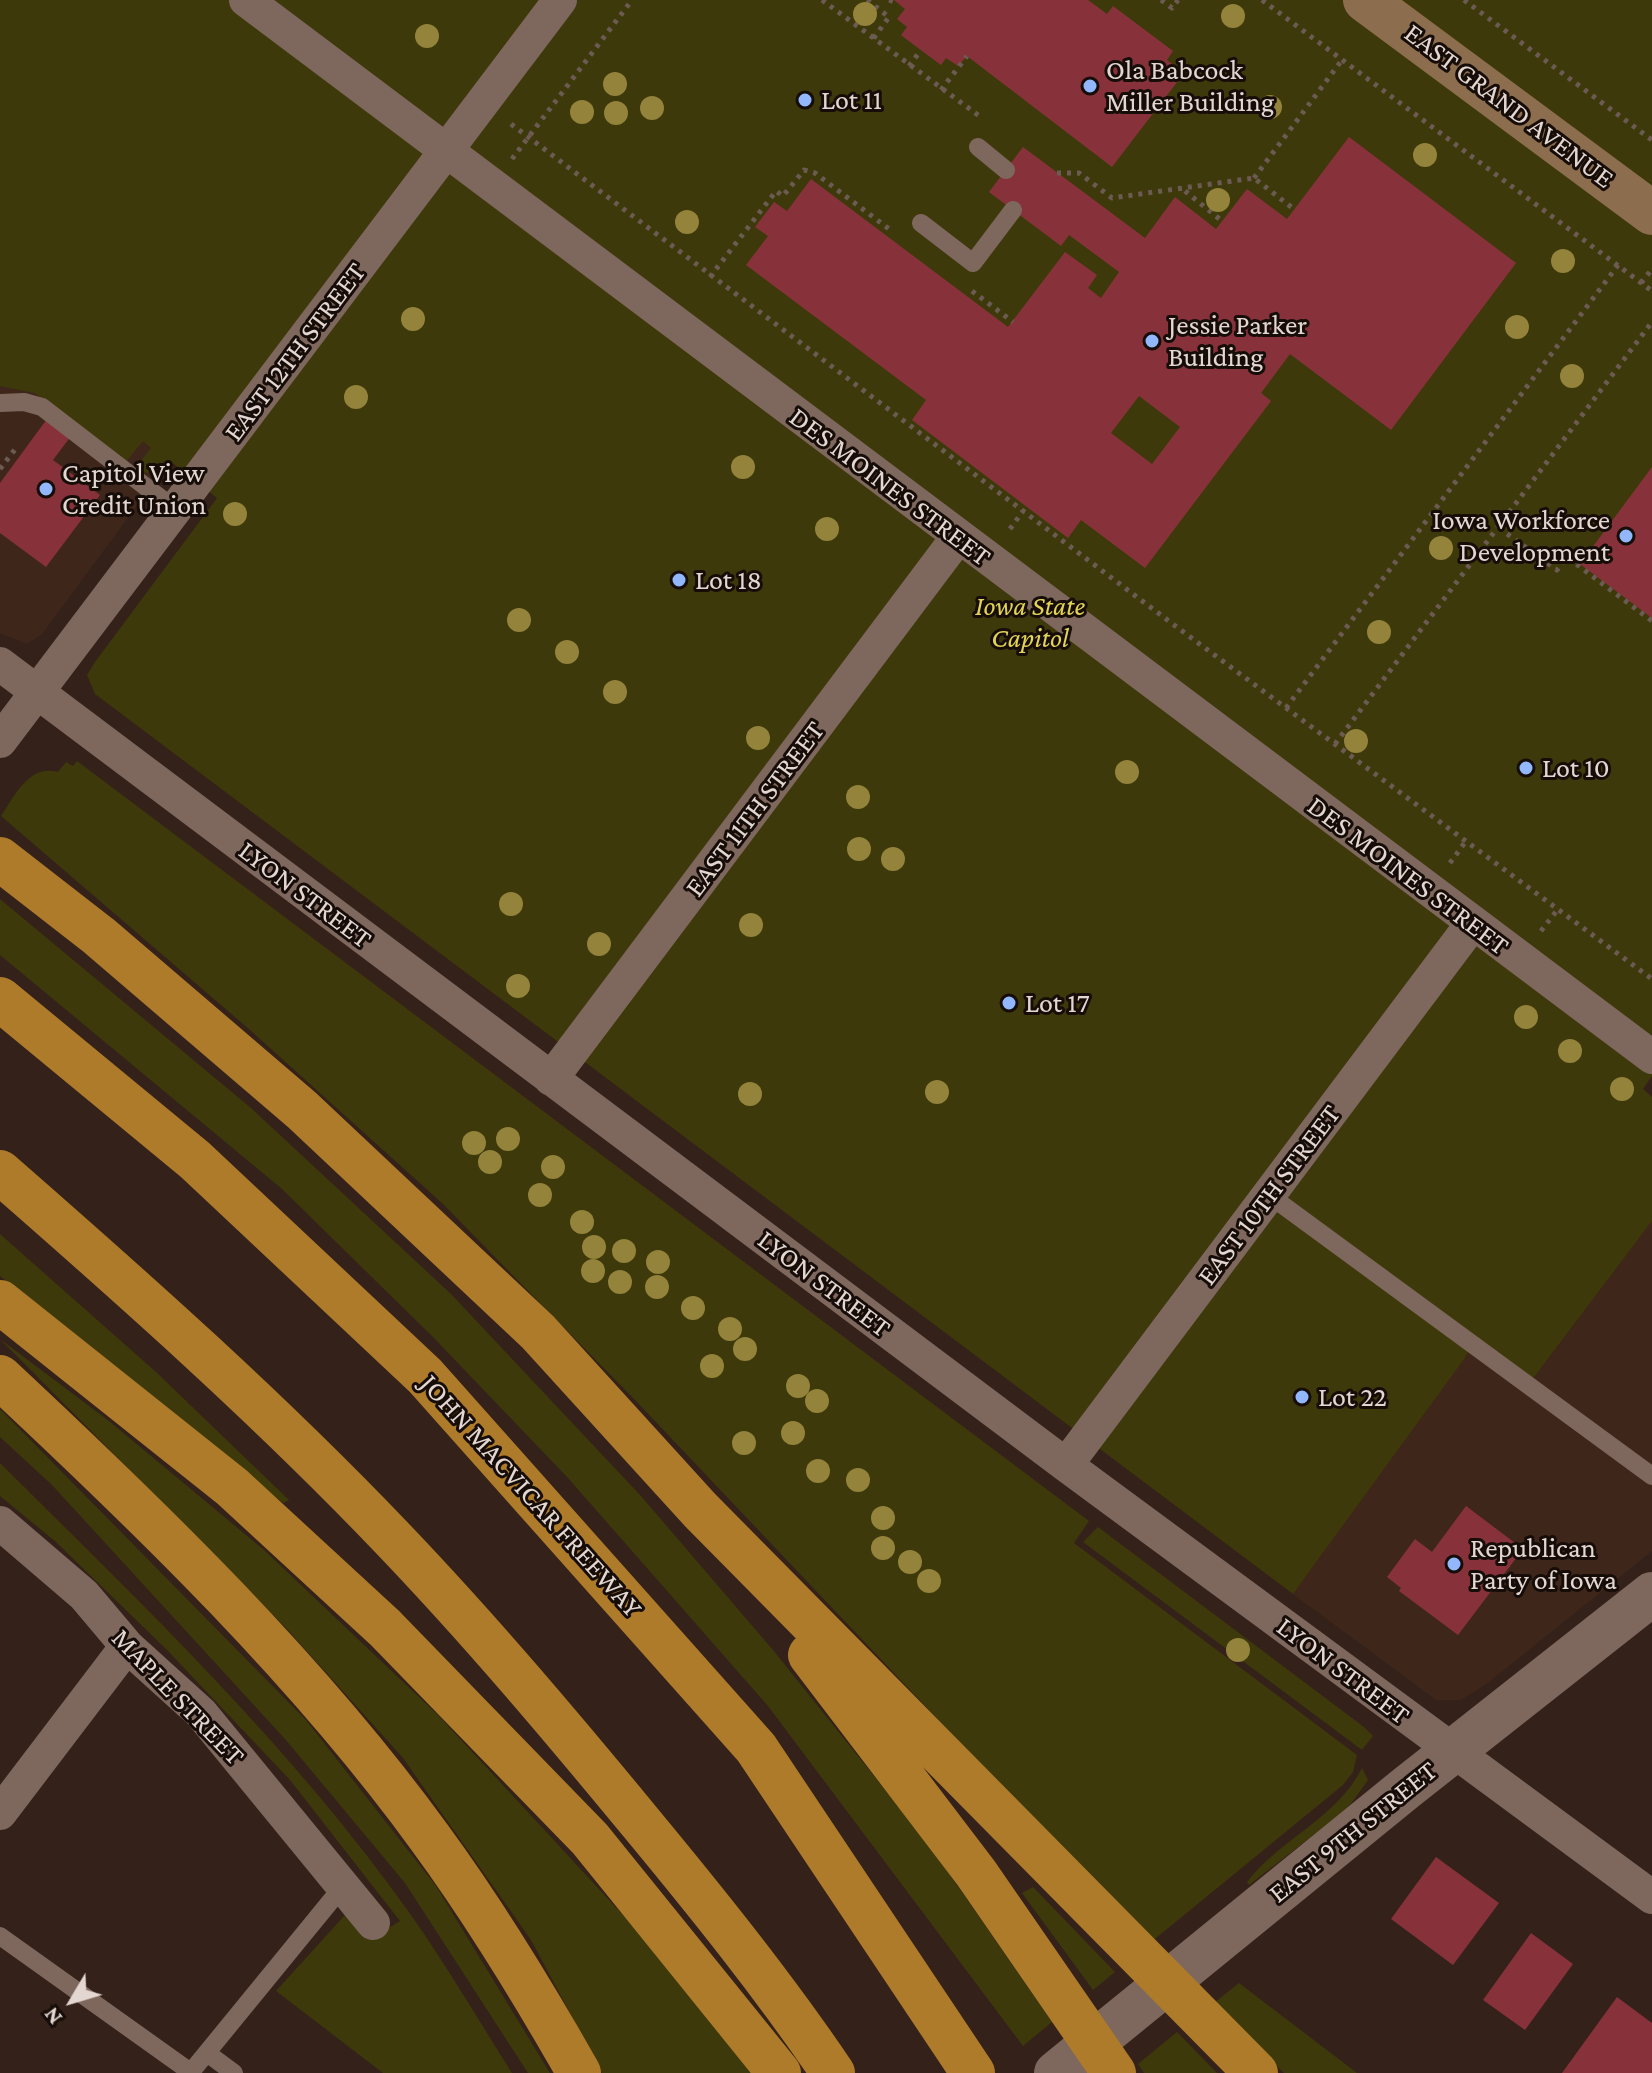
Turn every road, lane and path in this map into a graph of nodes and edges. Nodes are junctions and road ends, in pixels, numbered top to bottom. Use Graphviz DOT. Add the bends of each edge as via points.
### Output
graph roads {
  1 [pos="246,0"];
  2 [pos="560,0"];
  3 [pos="632,0"];
  4 [pos="822,0"];
  5 [pos="867,0"];
  6 [pos="889,0"];
  7 [pos="1178,0"];
  8 [pos="1262,0"];
  9 [pos="1365,0"];
  10 [pos="1464,0"];
  11 [pos="1161,1"];
  12 [pos="898,3"];
  13 [pos="873,39"];
  14 [pos="921,50"];
  15 [pos="967,56"];
  16 [pos="1342,60"];
  17 [pos="909,66"];
  18 [pos="941,90"];
  19 [pos="504,119"];
  20 [pos="988,123"];
  21 [pos="528,137"];
  22 [pos="1652,140"];
  23 [pos="978,147"];
  24 [pos="445,152"];
  25 [pos="508,164"];
  26 [pos="1006,170"];
  27 [pos="1057,173"];
  28 [pos="1254,178"];
  29 [pos="1184,190"];
  30 [pos="1013,210"];
  31 [pos="1295,210"];
  32 [pos="1652,213"];
  33 [pos="1222,221"];
  34 [pos="921,223"];
  35 [pos="902,238"];
  36 [pos="1618,265"];
  37 [pos="1652,269"];
  38 [pos="710,277"];
  39 [pos="1641,283"];
  40 [pos="963,284"];
  41 [pos="1652,291"];
  42 [pos="1013,322"];
  43 [pos="1652,322"];
  44 [pos="0,403"];
  45 [pos="16,448"];
  46 [pos="0,469"];
  47 [pos="176,510"];
  48 [pos="1023,511"];
  49 [pos="1499,528"];
  50 [pos="958,537"];
  51 [pos="1004,537"];
  52 [pos="1652,621"];
  53 [pos="0,664"];
  54 [pos="38,693"];
  55 [pos="1286,708"];
  56 [pos="0,741"];
  57 [pos="1335,744"];
  58 [pos="1466,841"];
  59 [pos="0,859"];
  60 [pos="1447,867"];
  61 [pos="1558,909"];
  62 [pos="1472,924"];
  63 [pos="1538,935"];
  64 [pos="1652,979"];
  65 [pos="0,999"];
  66 [pos="1652,1057"];
  67 [pos="551,1079"];
  68 [pos="0,1172"];
  69 [pos="1269,1195"];
  70 [pos="0,1302"];
  71 [pos="0,1377"];
  72 [pos="1066,1465"];
  73 [pos="1652,1476"];
  74 [pos="700,1510"];
  75 [pos="0,1523"];
  76 [pos="1652,1594"];
  77 [pos="127,1646"];
  78 [pos="1451,1752"];
  79 [pos="0,1813"];
  80 [pos="343,1886"];
  81 [pos="1652,1897"];
  82 [pos="373,1923"];
  83 [pos="0,1936"];
  84 [pos="207,2053"];
  85 [pos="191,2073"];
  86 [pos="234,2073"];
  87 [pos="579,2073"];
  88 [pos="779,2073"];
  89 [pos="833,2073"];
  90 [pos="973,2073"];
  91 [pos="1056,2073"];
  92 [pos="1114,2073"];
  93 [pos="1256,2073"];
  1 -- 24 [label="street, DES MOINES STREET"];
  2 -- 24 [label="street, EAST 12TH STREET"];
  3 -- 21 [label="path"];
  4 -- 13 [label="path"];
  5 -- 13 [label="path" via="889,17"];
  6 -- 12 [label="path"];
  7 -- 11 [label="path" via="1172,8"];
  8 -- 16 [label="path"];
  9 -- 32 [label="main road, EAST GRAND AVENUE"];
  10 -- 22 [label="path"];
  13 -- 17 [label="path"];
  14 -- 17 [label="path"];
  15 -- 18 [label="path"];
  16 -- 28 [label="path"];
  16 -- 36 [label="path"];
  17 -- 18 [label="path"];
  18 -- 20 [label="path"];
  19 -- 21 [label="path"];
  21 -- 25 [label="path"];
  21 -- 38 [label="path"];
  23 -- 26 [label="lane"];
  24 -- 47 [label="street, EAST 12TH STREET"];
  24 -- 50 [label="street, DES MOINES STREET"];
  27 -- 29 [label="path" via="1079,173 1112,198"];
  28 -- 29 [label="path"];
  28 -- 31 [label="path"];
  29 -- 33 [label="path"];
  30 -- 34 [label="lane" via="973,263"];
  35 -- 38 [label="path" via="804,170 783,196 776,191"];
  36 -- 39 [label="path"];
  36 -- 55 [label="path"];
  37 -- 39 [label="path"];
  38 -- 48 [label="path"];
  39 -- 41 [label="path"];
  40 -- 42 [label="path"];
  43 -- 49 [label="path"];
  44 -- 47 [label="lane" via="42,407"];
  45 -- 46 [label="path"];
  47 -- 54 [label="street, EAST 12TH STREET"];
  48 -- 51 [label="path"];
  48 -- 55 [label="path"];
  49 -- 52 [label="path" via="1557,570 1567,557"];
  49 -- 57 [label="path"];
  50 -- 62 [label="street, DES MOINES STREET"];
  50 -- 67 [label="street, EAST 11TH STREET"];
  53 -- 54 [label="street, LYON STREET"];
  54 -- 56 [label="street, EAST 12TH STREET"];
  54 -- 67 [label="street, LYON STREET"];
  55 -- 57 [label="path"];
  57 -- 58 [label="path"];
  58 -- 60 [label="path"];
  58 -- 61 [label="path"];
  59 -- 74 [label="highway" via="99,936 302,1110 538,1332"];
  61 -- 63 [label="path"];
  61 -- 64 [label="path"];
  62 -- 66 [label="street, DES MOINES STREET"];
  62 -- 69 [label="street, EAST 10TH STREET"];
  65 -- 90 [label="highway, JOHN MACVICAR FREEWAY" via="195,1160 425,1376 756,1748"];
  67 -- 72 [label="street, LYON STREET"];
  68 -- 89 [label="highway" via="167,1318 393,1538 573,1741 726,1929"];
  69 -- 72 [label="street, EAST 10TH STREET"];
  69 -- 73 [label="lane"];
  70 -- 88 [label="highway" via="232,1487 385,1628 590,1839"];
  71 -- 87 [label="highway" via="229,1603 338,1724 429,1836 495,1930"];
  72 -- 78 [label="street, LYON STREET"];
  74 -- 92 [label="highway" via="976,1873"];
  74 -- 93 [label="highway"];
  75 -- 77 [label="street, MAPLE STREET" via="84,1595"];
  76 -- 78 [label="street, EAST 9TH STREET"];
  77 -- 79 [label="street"];
  77 -- 80 [label="street, MAPLE STREET" via="201,1713"];
  78 -- 81 [label="street, LYON STREET"];
  78 -- 91 [label="street, EAST 9TH STREET"];
  80 -- 82 [label="street, MAPLE STREET"];
  80 -- 84 [label="lane"];
  83 -- 85 [label="lane"];
  84 -- 85 [label="lane"];
  84 -- 86 [label="lane"];
}
